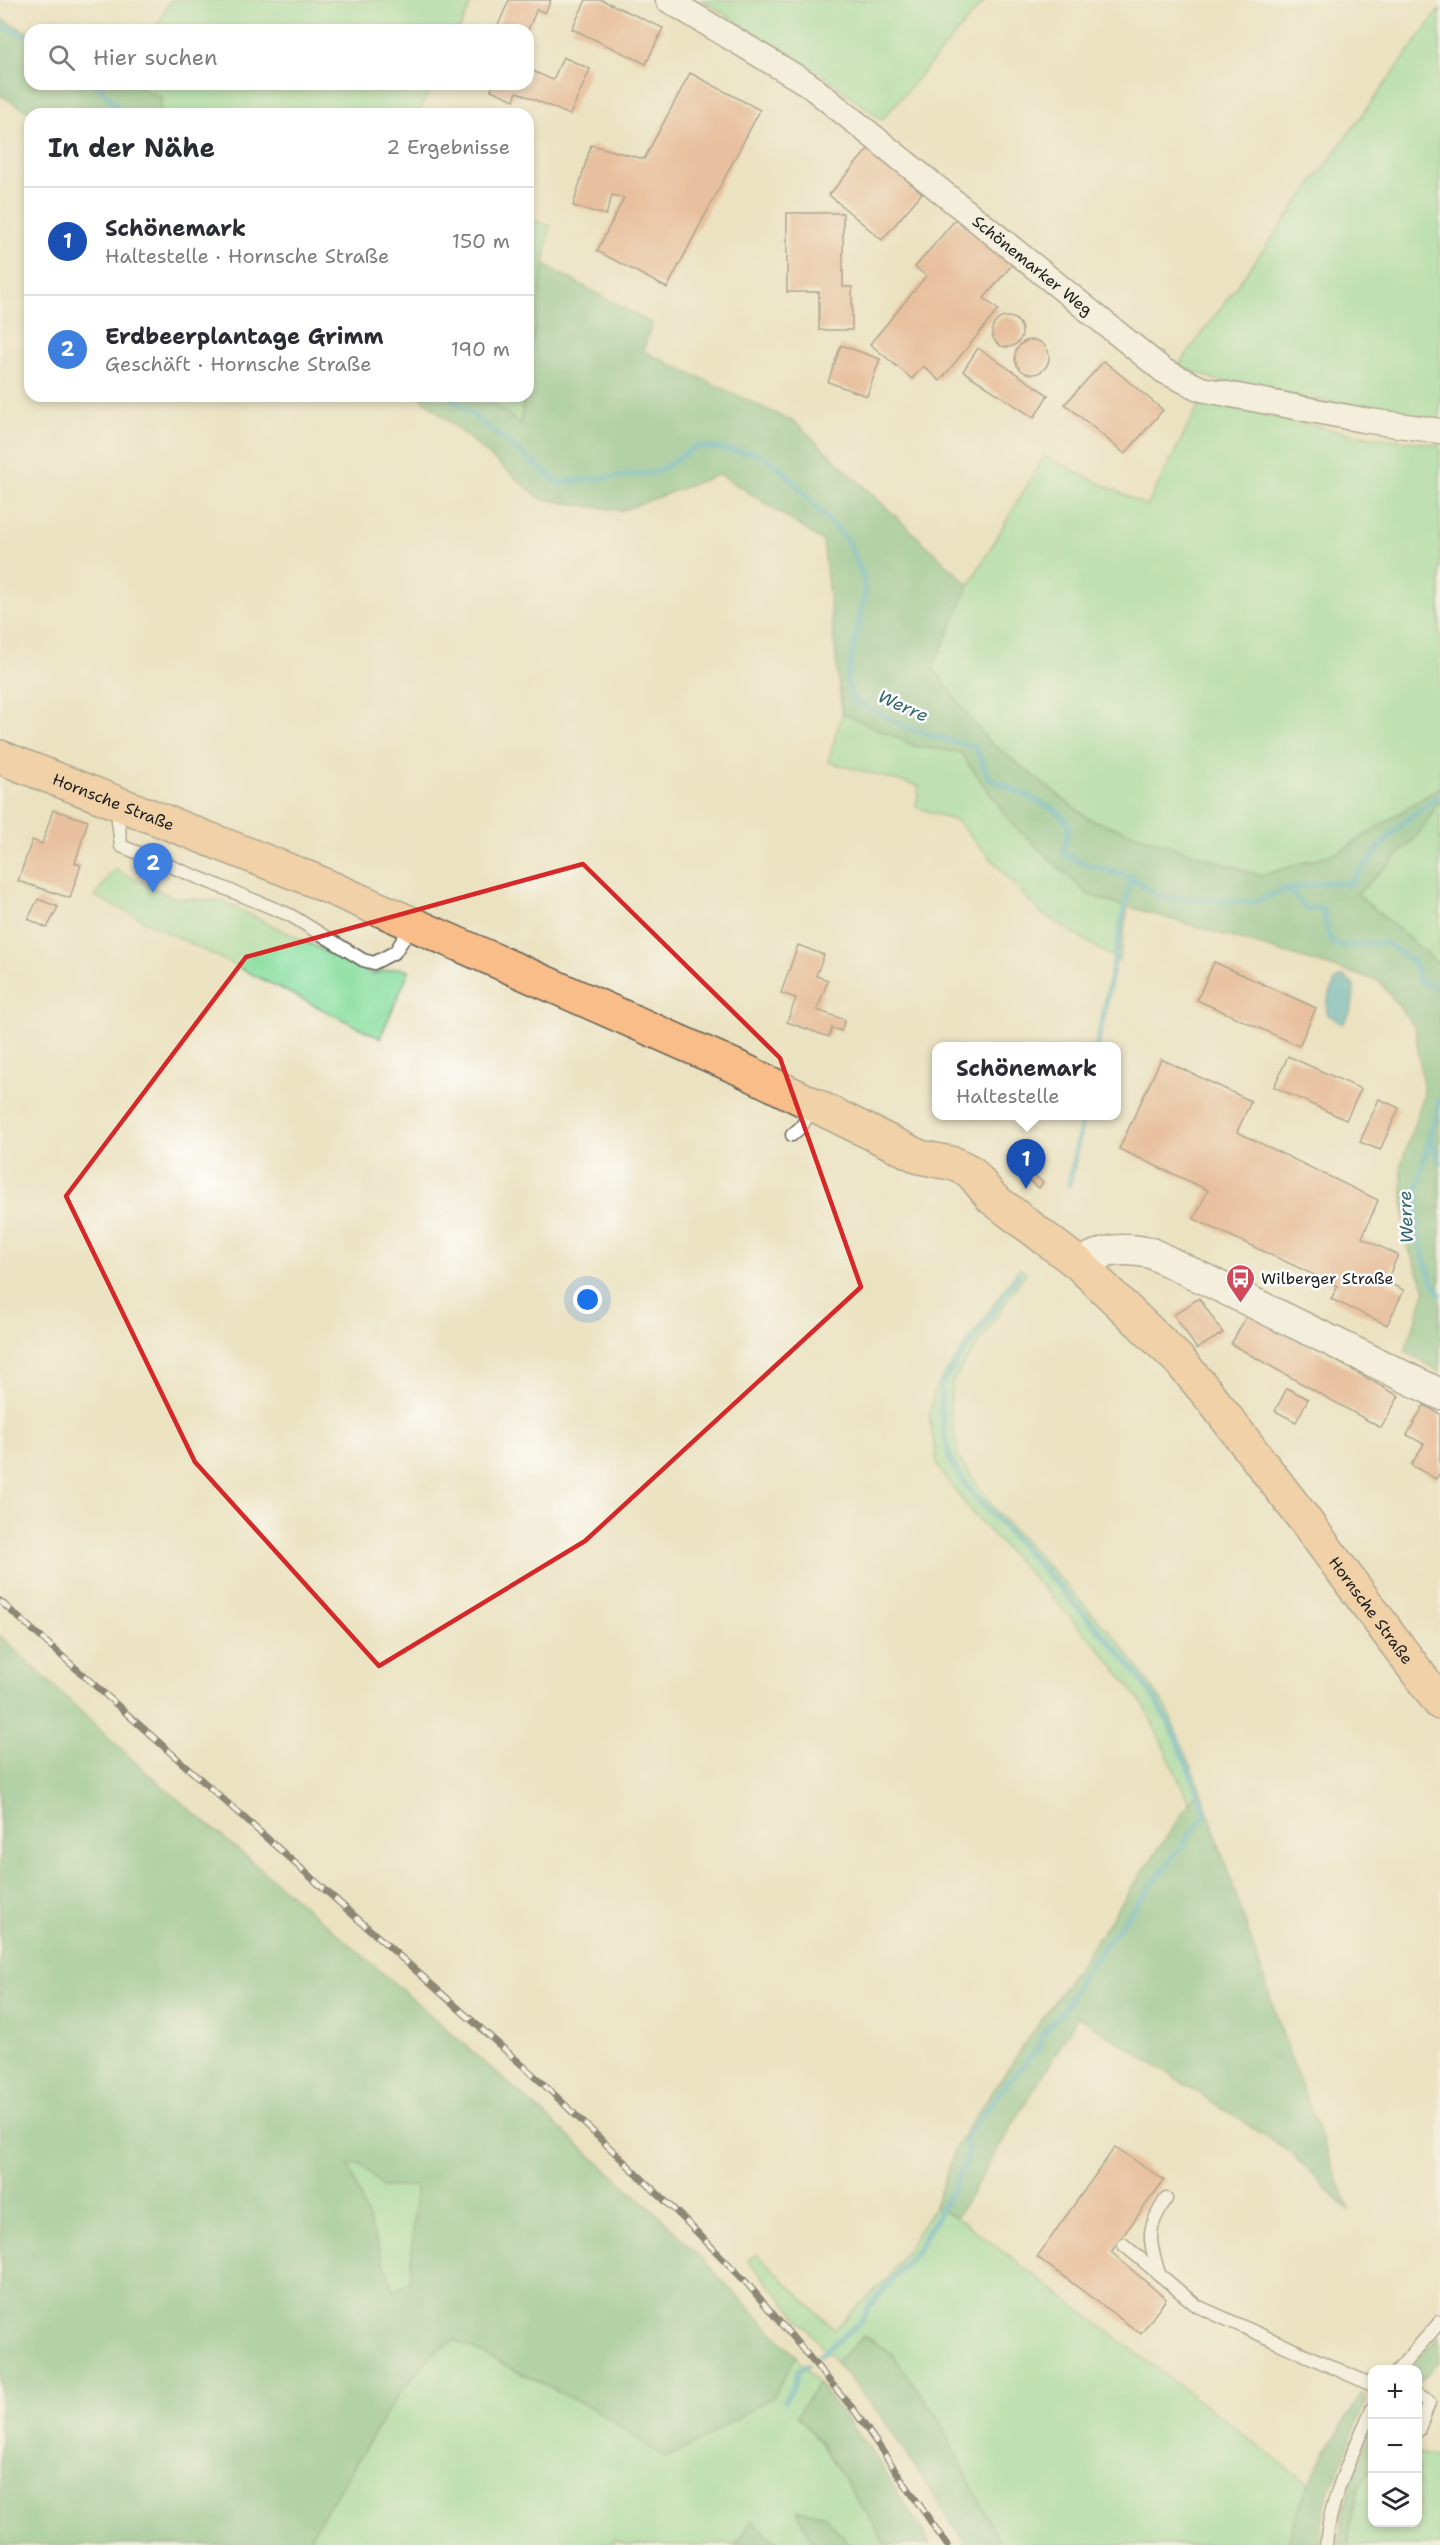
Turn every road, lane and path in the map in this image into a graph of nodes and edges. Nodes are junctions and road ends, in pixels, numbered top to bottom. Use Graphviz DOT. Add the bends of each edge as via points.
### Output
graph roads {
  1 [pos="668,0"];
  2 [pos="1440,431"];
  3 [pos="0,757"];
  4 [pos="124,805"];
  5 [pos="414,923"];
  6 [pos="814,1104"];
  7 [pos="792,1135"];
  8 [pos="1079,1264"];
  9 [pos="1440,1394"];
  10 [pos="1440,1703"];
  11 [pos="1167,2199"];
  12 [pos="1124,2245"];
  13 [pos="1159,2274"];
  14 [pos="1440,2322"];
  15 [pos="1402,2365"];
  16 [pos="1368,2383"];
  17 [pos="1434,2406"];
  18 [pos="1368,2418"];
  19 [pos="1422,2426"];
  20 [pos="1326,2545"];
  1 -- 2 [label="street, Schönemarker Weg" via="808,84 1164,371 1201,388"];
  3 -- 4 [label="main road, Hornsche Straße"];
  4 -- 5 [label="main road, Hornsche Straße"];
  4 -- 5 [label="lane" via="118,820 121,846 291,915 363,960 374,963 395,952"];
  5 -- 6 [label="main road, Hornsche Straße" via="707,1060"];
  6 -- 7 [label="lane"];
  6 -- 8 [label="main road, Hornsche Straße" via="920,1157 963,1168 992,1198"];
  8 -- 9 [label="street" via="1114,1248 1151,1253"];
  8 -- 10 [label="main road, Hornsche Straße" via="1179,1360 1208,1394"];
  11 -- 13 [label="lane" via="1152,2220 1149,2235"];
  12 -- 13 [label="lane"];
  13 -- 16 [label="lane" via="1197,2306"];
  14 -- 15 [label="lane"];
  17 -- 19 [label="lane"];
  18 -- 20 [label="lane" via="1341,2480 1328,2521"];
}
